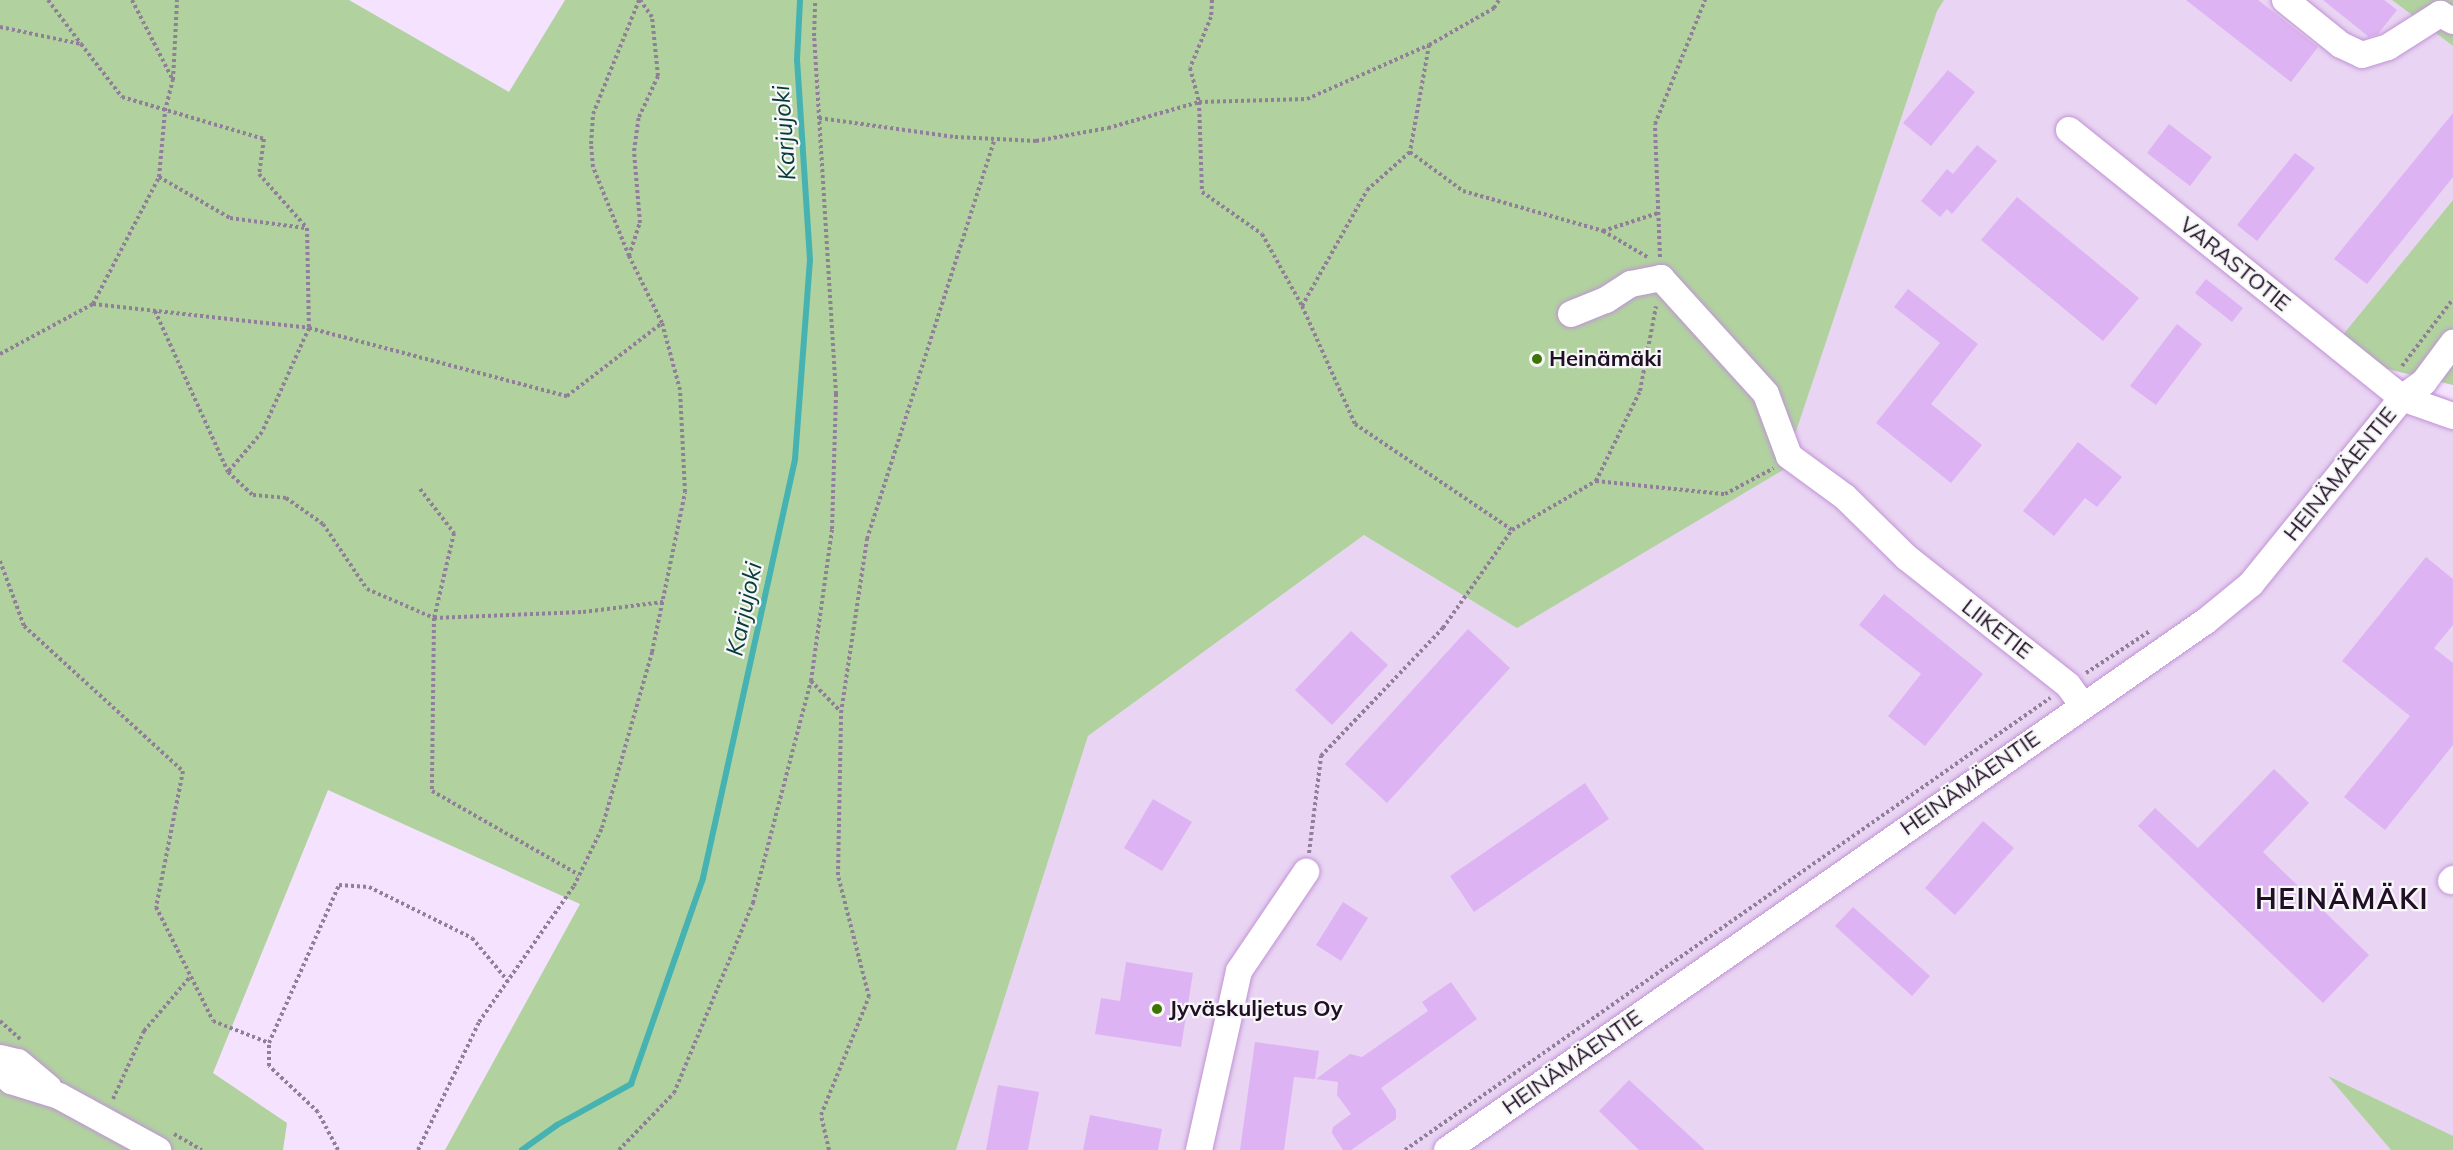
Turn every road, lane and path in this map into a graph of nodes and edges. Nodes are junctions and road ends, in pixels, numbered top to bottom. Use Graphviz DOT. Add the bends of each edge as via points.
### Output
graph roads {
  1 [pos="48,0"];
  2 [pos="132,0"];
  3 [pos="177,0"];
  4 [pos="639,0"];
  5 [pos="815,0"];
  6 [pos="1212,0"];
  7 [pos="1499,0"];
  8 [pos="2285,0"];
  9 [pos="2446,18"];
  10 [pos="0,28"];
  11 [pos="81,44"];
  12 [pos="1429,45"];
  13 [pos="174,80"];
  14 [pos="1199,102"];
  15 [pos="165,111"];
  16 [pos="819,118"];
  17 [pos="2069,130"];
  18 [pos="995,139"];
  19 [pos="1410,152"];
  20 [pos="159,177"];
  21 [pos="1658,213"];
  22 [pos="307,228"];
  23 [pos="1603,231"];
  24 [pos="629,256"];
  25 [pos="1660,264"];
  26 [pos="2453,299"];
  27 [pos="93,304"];
  28 [pos="1302,306"];
  29 [pos="155,311"];
  30 [pos="1571,314"];
  31 [pos="662,323"];
  32 [pos="309,328"];
  33 [pos="2453,343"];
  34 [pos="0,354"];
  35 [pos="2402,366"];
  36 [pos="2424,382"];
  37 [pos="2392,391"];
  38 [pos="2453,416"];
  39 [pos="1789,456"];
  40 [pos="228,472"];
  41 [pos="1596,482"];
  42 [pos="420,489"];
  43 [pos="0,561"];
  44 [pos="663,602"];
  45 [pos="434,618"];
  46 [pos="2152,629"];
  47 [pos="811,681"];
  48 [pos="2068,685"];
  49 [pos="2083,706"];
  50 [pos="841,712"];
  51 [pos="1306,872"];
  52 [pos="579,875"];
  53 [pos="191,976"];
  54 [pos="507,980"];
  55 [pos="0,1021"];
  56 [pos="24,1043"];
  57 [pos="268,1043"];
  58 [pos="0,1058"];
  59 [pos="0,1071"];
  60 [pos="103,1093"];
  61 [pos="59,1096"];
  62 [pos="113,1099"];
  63 [pos="123,1105"];
  64 [pos="165,1142"];
  65 [pos="202,1150"];
  66 [pos="338,1150"];
  67 [pos="418,1150"];
  68 [pos="619,1150"];
  69 [pos="830,1150"];
  70 [pos="1199,1150"];
  71 [pos="1405,1150"];
  72 [pos="1447,1150"];
  1 -- 11 [label="path"];
  2 -- 13 [label="path"];
  3 -- 13 [label="path"];
  4 -- 24 [label="path" via="652,17 658,75 639,117 634,151 640,223"];
  4 -- 24 [label="path" via="593,114 591,144 593,167"];
  5 -- 16 [label="path"];
  6 -- 14 [label="path" via="1211,17 1190,68"];
  7 -- 12 [label="path" via="1494,8"];
  8 -- 9 [label="street" via="2341,45 2362,54 2388,47"];
  10 -- 11 [label="path"];
  11 -- 15 [label="path" via="122,97"];
  12 -- 14 [label="path" via="1307,99"];
  12 -- 19 [label="path"];
  13 -- 15 [label="path"];
  14 -- 18 [label="path" via="1108,128 1036,141"];
  14 -- 28 [label="path" via="1202,192 1262,234"];
  15 -- 20 [label="path"];
  15 -- 22 [label="path" via="264,139 259,174"];
  16 -- 18 [label="path"];
  16 -- 47 [label="path" via="836,394 832,529"];
  17 -- 37 [label="street, VARASTOTIE"];
  18 -- 50 [label="path" via="867,539"];
  19 -- 23 [label="path" via="1463,191"];
  19 -- 28 [label="path" via="1366,190"];
  20 -- 22 [label="path" via="230,218"];
  20 -- 27 [label="path"];
  21 -- 23 [label="path"];
  22 -- 32 [label="path"];
  23 -- 25 [label="path"];
  24 -- 31 [label="path"];
  26 -- 35 [label="path"];
  27 -- 29 [label="path"];
  27 -- 34 [label="path"];
  28 -- 51 [label="path" via="1354,424 1512,531 1443,627 1321,756"];
  29 -- 32 [label="path"];
  29 -- 40 [label="path"];
  30 -- 39 [label="street" via="1606,300 1631,284 1661,278 1766,394"];
  31 -- 32 [label="path" via="567,396"];
  31 -- 44 [label="path" via="680,390 685,492"];
  32 -- 40 [label="path" via="262,432"];
  33 -- 36 [label="street"];
  35 -- 36 [label="path"];
  35 -- 37 [label="path"];
  36 -- 37 [label="street"];
  37 -- 38 [label="street, HEINÄMÄENTIE"];
  37 -- 49 [label="street, HEINÄMÄENTIE" via="2251,584 2206,621"];
  39 -- 41 [label="path" via="1764,475 1725,494"];
  39 -- 48 [label="street, LIIKETIE" via="1845,497 1906,557"];
  40 -- 45 [label="path" via="253,495 286,498 323,524 367,589"];
  42 -- 45 [label="path" via="454,532"];
  43 -- 53 [label="path" via="24,626 183,771 156,907"];
  44 -- 45 [label="path" via="583,612"];
  44 -- 52 [label="path" via="630,739 602,828"];
  45 -- 52 [label="path" via="432,791"];
  46 -- 48 [label="path"];
  47 -- 50 [label="path"];
  47 -- 68 [label="path" via="753,903 674,1093"];
  48 -- 49 [label="street, LIIKETIE"];
  48 -- 71 [label="path"];
  49 -- 72 [label="street, HEINÄMÄENTIE"];
  50 -- 69 [label="path" via="838,875 869,997 821,1115"];
  51 -- 70 [label="street" via="1239,971"];
  52 -- 54 [label="path"];
  53 -- 57 [label="path" via="213,1021"];
  53 -- 62 [label="path" via="144,1031"];
  54 -- 57 [label="path" via="472,938 369,887 339,885"];
  54 -- 67 [label="path" via="479,1022"];
  55 -- 56 [label="path"];
  57 -- 66 [label="path" via="269,1066 318,1112"];
  58 -- 61 [label="street" via="18,1062"];
  59 -- 61 [label="street" via="11,1081"];
  60 -- 62 [label="path"];
  61 -- 64 [label="street"];
  62 -- 63 [label="path"];
  64 -- 65 [label="path"];
}
